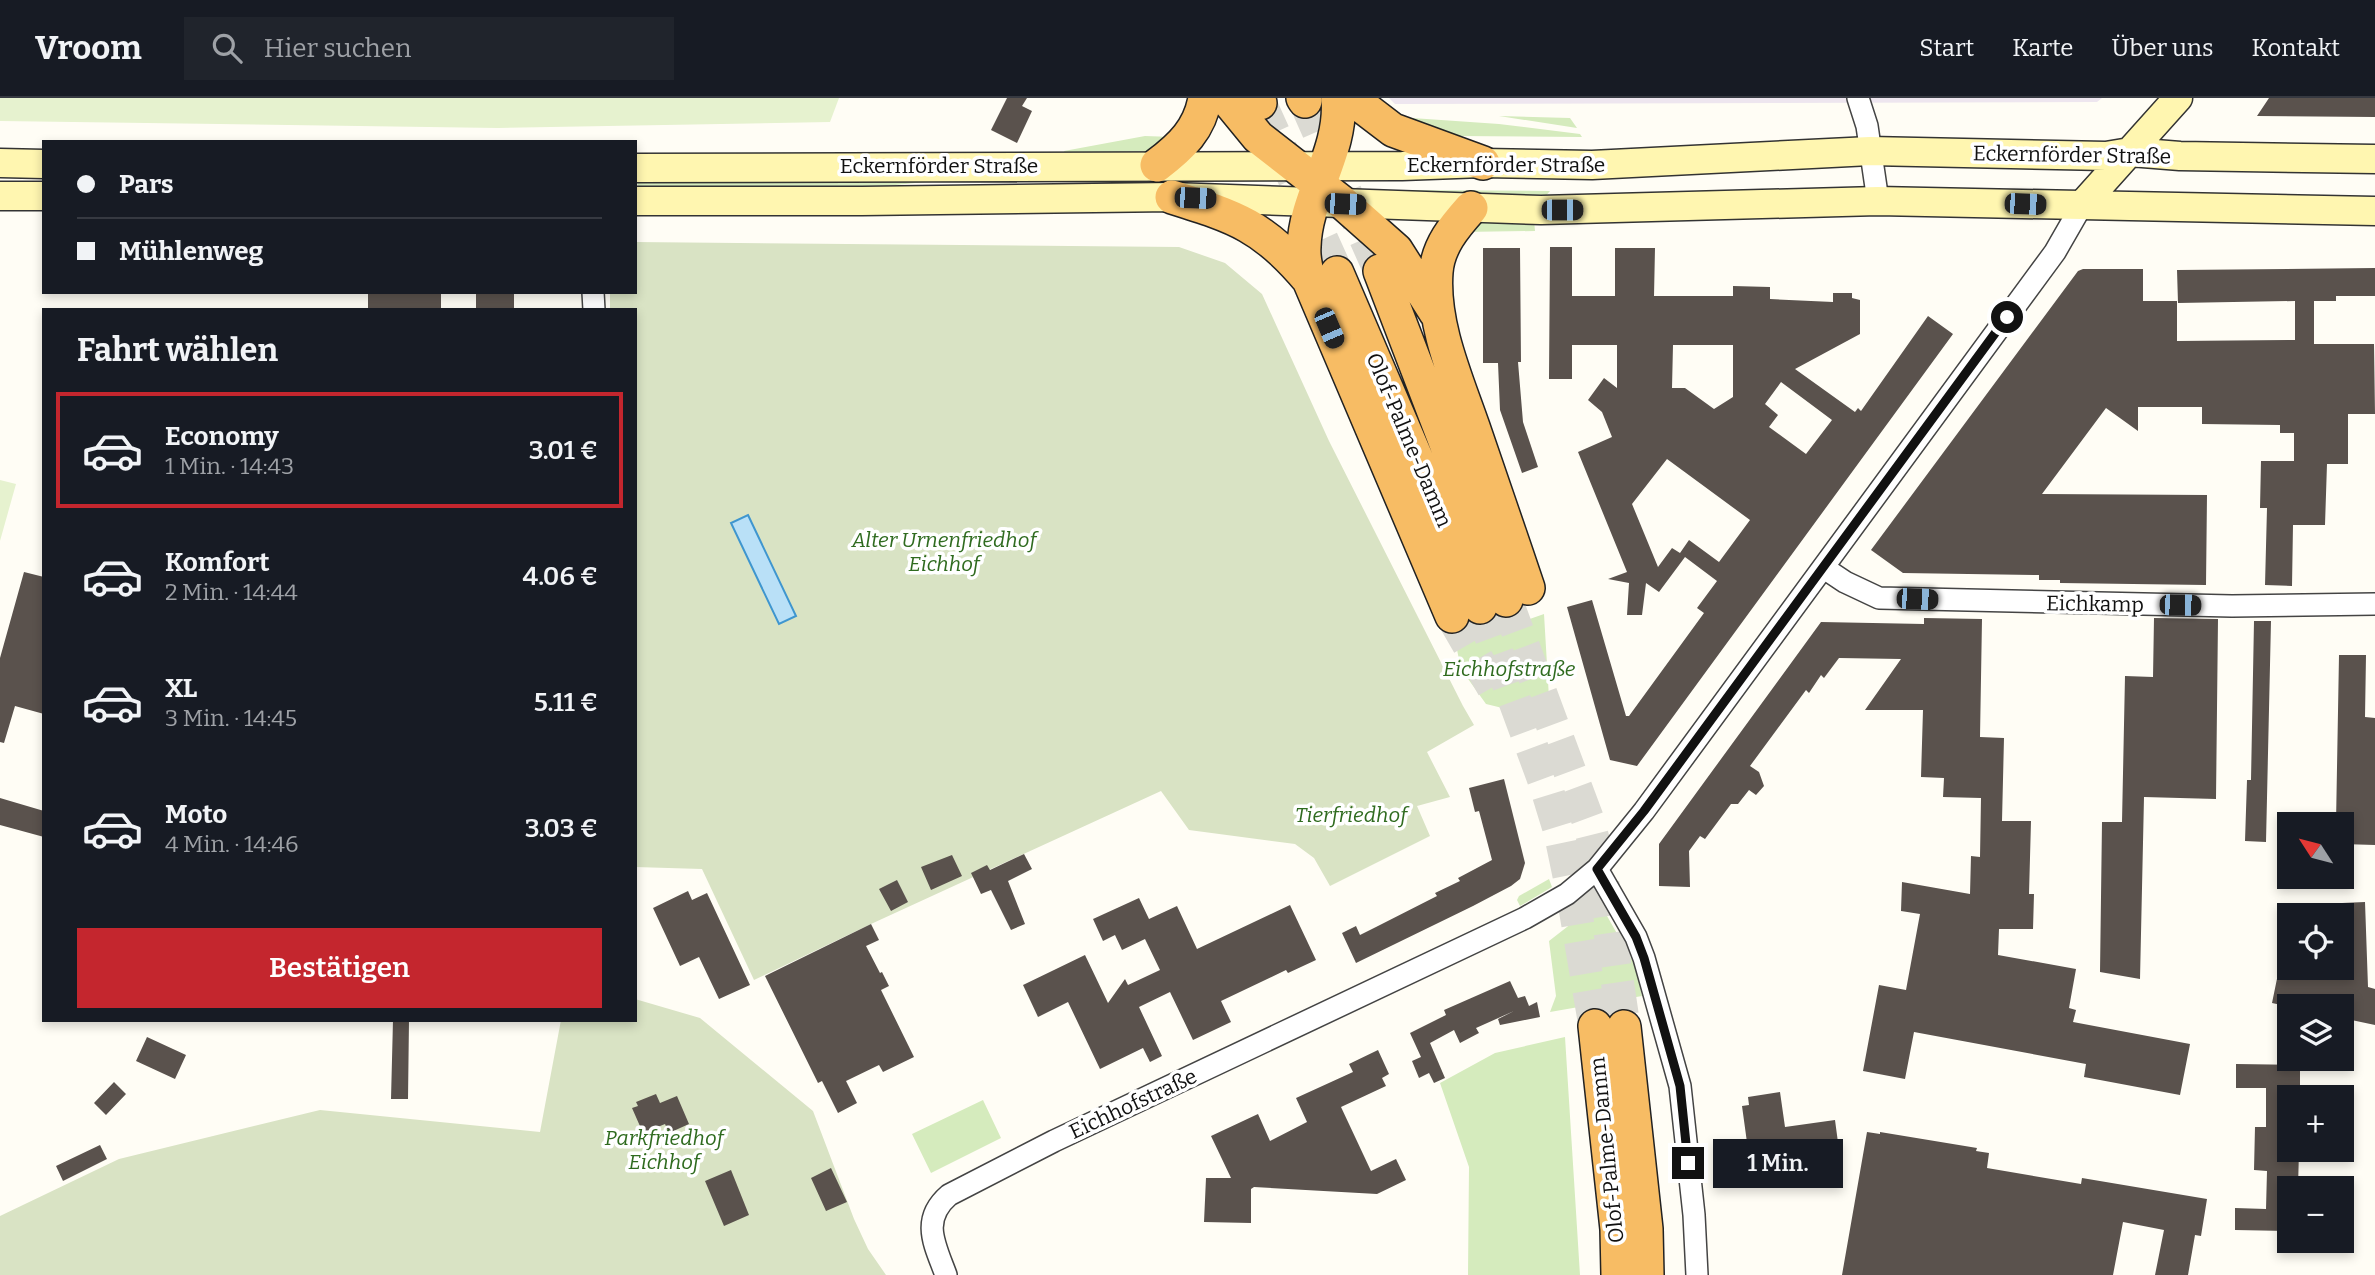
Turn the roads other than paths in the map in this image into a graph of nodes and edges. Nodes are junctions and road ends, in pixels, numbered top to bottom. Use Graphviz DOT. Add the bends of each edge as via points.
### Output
graph roads {
  1 [pos="1205,98"];
  2 [pos="1226,98"];
  3 [pos="1338,98"];
  4 [pos="1350,98"];
  5 [pos="1857,98"];
  6 [pos="2158,98"];
  7 [pos="2178,98"];
  8 [pos="1870,152"];
  9 [pos="2118,154"];
  10 [pos="2375,159"];
  11 [pos="0,163"];
  12 [pos="1483,163"];
  13 [pos="42,164"];
  14 [pos="1157,165"];
  15 [pos="637,168"];
  16 [pos="1320,184"];
  17 [pos="0,196"];
  18 [pos="42,197"];
  19 [pos="1171,197"];
  20 [pos="637,201"];
  21 [pos="1878,201"];
  22 [pos="2081,205"];
  23 [pos="1471,208"];
  24 [pos="2375,211"];
  25 [pos="1380,271"];
  26 [pos="1323,277"];
  27 [pos="1438,315"];
  28 [pos="1824,568"];
  29 [pos="1492,603"];
  30 [pos="2375,604"];
  31 [pos="1597,869"];
  32 [pos="946,1275"];
  33 [pos="1618,1275"];
  34 [pos="1647,1275"];
  35 [pos="1697,1275"];
  1 -- 14 [label="highway" via="1194,131"];
  2 -- 16 [label="highway" via="1258,136"];
  3 -- 16 [label="highway" via="1338,118"];
  4 -- 12 [label="highway" via="1393,130"];
  5 -- 8 [label="street"];
  6 -- 9 [label="main road"];
  7 -- 9 [label="main road"];
  8 -- 9 [label="main road, Eckernförder Straße"];
  8 -- 12 [label="main road, Eckernförder Straße" via="1592,165"];
  8 -- 21 [label="street"];
  9 -- 10 [label="main road, Eckernförder Straße"];
  9 -- 22 [label="main road"];
  11 -- 13 [label="main road"];
  12 -- 16 [label="main road, Eckernförder Straße"];
  14 -- 15 [label="main road, Eckernförder Straße"];
  14 -- 16 [label="main road, Eckernförder Straße"];
  16 -- 19 [label="main road, Eckernförder Straße"];
  16 -- 23 [label="main road, Eckernförder Straße"];
  16 -- 26 [label="highway" via="1303,249"];
  16 -- 27 [label="highway" via="1396,250"];
  17 -- 18 [label="main road"];
  19 -- 20 [label="main road, Eckernförder Straße"];
  19 -- 26 [label="highway" via="1256,229"];
  21 -- 22 [label="main road, Eckernförder Straße"];
  21 -- 23 [label="main road, Eckernförder Straße" via="1583,210"];
  22 -- 24 [label="main road, Eckernförder Straße"];
  22 -- 28 [label="street, Eichhofstraße" via="2055,252"];
  23 -- 27 [label="highway" via="1438,257"];
  25 -- 29 [label="highway, Olof-Palme-Damm"];
  26 -- 29 [label="highway, Olof-Palme-Damm"];
  27 -- 29 [label="highway" via="1458,384"];
  28 -- 30 [label="street, Eichkamp" via="1879,598 2232,606"];
  28 -- 31 [label="street, Eichhofstraße"];
  31 -- 32 [label="street, Eichhofstraße" via="1567,894 1525,918 949,1195 937,1208 931,1227"];
  31 -- 35 [label="street" via="1636,937 1680,1086"];
  33 -- 34 [label="highway, Olof-Palme-Damm" via="1609,1026 1646,1229"];
}
